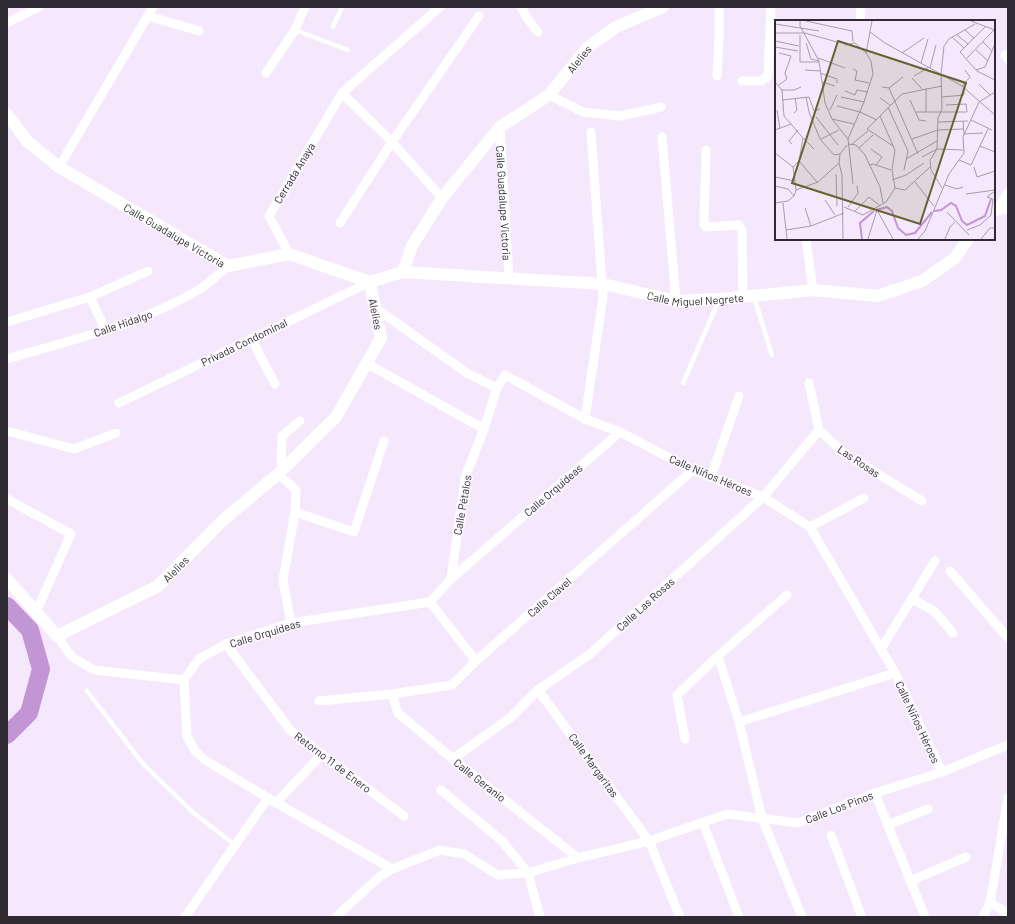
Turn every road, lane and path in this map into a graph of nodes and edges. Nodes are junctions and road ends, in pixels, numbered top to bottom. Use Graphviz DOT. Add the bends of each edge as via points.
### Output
graph roads {
  1 [pos="18,7"];
  2 [pos="39,7"];
  3 [pos="153,7"];
  4 [pos="305,7"];
  5 [pos="342,7"];
  6 [pos="440,7"];
  7 [pos="521,7"];
  8 [pos="664,7"];
  9 [pos="719,7"];
  10 [pos="771,7"];
  11 [pos="861,7"];
  12 [pos="148,16"];
  13 [pos="479,16"];
  14 [pos="19,17"];
  15 [pos="860,20"];
  16 [pos="7,23"];
  17 [pos="333,27"];
  18 [pos="295,30"];
  19 [pos="199,31"];
  20 [pos="538,32"];
  21 [pos="348,50"];
  22 [pos="266,73"];
  23 [pos="717,76"];
  24 [pos="742,81"];
  25 [pos="342,93"];
  26 [pos="549,94"];
  27 [pos="661,107"];
  28 [pos="7,114"];
  29 [pos="500,127"];
  30 [pos="591,132"];
  31 [pos="662,137"];
  32 [pos="392,142"];
  33 [pos="706,150"];
  34 [pos="59,167"];
  35 [pos="1008,192"];
  36 [pos="442,198"];
  37 [pos="1000,209"];
  38 [pos="340,223"];
  39 [pos="806,240"];
  40 [pos="967,240"];
  41 [pos="289,254"];
  42 [pos="228,266"];
  43 [pos="148,271"];
  44 [pos="403,272"];
  45 [pos="510,279"];
  46 [pos="370,282"];
  47 [pos="603,284"];
  48 [pos="813,290"];
  49 [pos="749,296"];
  50 [pos="90,297"];
  51 [pos="720,299"];
  52 [pos="676,301"];
  53 [pos="374,307"];
  54 [pos="7,322"];
  55 [pos="105,329"];
  56 [pos="251,338"];
  57 [pos="772,355"];
  58 [pos="7,359"];
  59 [pos="366,363"];
  60 [pos="809,382"];
  61 [pos="683,383"];
  62 [pos="275,384"];
  63 [pos="497,388"];
  64 [pos="739,396"];
  65 [pos="119,403"];
  66 [pos="585,419"];
  67 [pos="300,421"];
  68 [pos="484,429"];
  69 [pos="819,430"];
  70 [pos="7,431"];
  71 [pos="620,432"];
  72 [pos="116,433"];
  73 [pos="384,441"];
  74 [pos="693,470"];
  75 [pos="281,471"];
  76 [pos="710,477"];
  77 [pos="763,497"];
  78 [pos="864,498"];
  79 [pos="7,499"];
  80 [pos="922,501"];
  81 [pos="295,512"];
  82 [pos="810,527"];
  83 [pos="935,561"];
  84 [pos="950,571"];
  85 [pos="7,579"];
  86 [pos="450,579"];
  87 [pos="787,595"];
  88 [pos="912,599"];
  89 [pos="430,602"];
  90 [pos="36,612"];
  91 [pos="290,622"];
  92 [pos="953,633"];
  93 [pos="57,636"];
  94 [pos="1008,638"];
  95 [pos="226,644"];
  96 [pos="881,649"];
  97 [pos="718,656"];
  98 [pos="476,660"];
  99 [pos="895,673"];
  100 [pos="184,680"];
  101 [pos="538,690"];
  102 [pos="87,691"];
  103 [pos="392,694"];
  104 [pos="319,701"];
  105 [pos="739,722"];
  106 [pos="685,739"];
  107 [pos="1008,745"];
  108 [pos="322,754"];
  109 [pos="453,759"];
  110 [pos="942,772"];
  111 [pos="441,790"];
  112 [pos="875,793"];
  113 [pos="1008,798"];
  114 [pos="272,800"];
  115 [pos="928,809"];
  116 [pos="404,816"];
  117 [pos="762,818"];
  118 [pos="702,823"];
  119 [pos="888,824"];
  120 [pos="831,835"];
  121 [pos="650,841"];
  122 [pos="235,845"];
  123 [pos="966,857"];
  124 [pos="578,858"];
  125 [pos="392,869"];
  126 [pos="528,873"];
  127 [pos="910,881"];
  128 [pos="990,903"];
  129 [pos="1008,913"];
  130 [pos="186,917"];
  131 [pos="336,917"];
  132 [pos="540,917"];
  133 [pos="680,917"];
  134 [pos="739,917"];
  135 [pos="802,917"];
  136 [pos="862,917"];
  137 [pos="925,917"];
  138 [pos="983,917"];
  1 -- 14 [label="street"];
  2 -- 14 [label="street"];
  3 -- 12 [label="street"];
  4 -- 18 [label="street"];
  5 -- 17 [label="lane"];
  6 -- 25 [label="street"];
  7 -- 20 [label="street"];
  8 -- 26 [label="street, Alelies" via="616,27 588,47"];
  9 -- 23 [label="street"];
  10 -- 24 [label="street" via="768,76 761,81"];
  11 -- 15 [label="street"];
  12 -- 19 [label="street"];
  12 -- 34 [label="street"];
  13 -- 32 [label="street"];
  14 -- 16 [label="street"];
  18 -- 21 [label="lane"];
  18 -- 22 [label="street"];
  25 -- 32 [label="street"];
  25 -- 41 [label="street, Cerrada Anaya" via="269,216"];
  26 -- 27 [label="street" via="583,112 620,116"];
  26 -- 29 [label="street, Alelies"];
  28 -- 34 [label="street, Calle Guadalupe Victoria" via="27,141"];
  29 -- 36 [label="street, Alelies"];
  29 -- 45 [label="street, Calle Guadalupe Victoria"];
  30 -- 47 [label="street"];
  31 -- 52 [label="street"];
  32 -- 36 [label="street"];
  32 -- 38 [label="street"];
  33 -- 49 [label="street" via="704,224 706,227 739,225 742,230"];
  34 -- 42 [label="street, Calle Guadalupe Victoria"];
  35 -- 37 [label="street"];
  36 -- 44 [label="street, Alelies" via="412,246"];
  39 -- 48 [label="street"];
  40 -- 48 [label="street, Calle Miguel Negrete" via="955,258 922,281 878,296"];
  41 -- 42 [label="street, Calle Guadalupe Victoria"];
  41 -- 46 [label="street"];
  42 -- 55 [label="street, Calle Hidalgo" via="201,289 158,310"];
  43 -- 50 [label="street"];
  44 -- 45 [label="street, Calle Miguel Negrete"];
  44 -- 46 [label="street"];
  45 -- 47 [label="street, Calle Miguel Negrete"];
  46 -- 53 [label="street, Alelies"];
  46 -- 56 [label="street, Privada Condominal"];
  47 -- 52 [label="street, Calle Miguel Negrete"];
  47 -- 66 [label="street"];
  48 -- 49 [label="street, Calle Miguel Negrete"];
  49 -- 51 [label="street, Calle Miguel Negrete"];
  49 -- 57 [label="lane"];
  50 -- 54 [label="street"];
  50 -- 55 [label="street"];
  51 -- 52 [label="street, Calle Miguel Negrete"];
  51 -- 61 [label="lane"];
  53 -- 59 [label="street, Alelies" via="380,338"];
  53 -- 63 [label="street" via="467,373"];
  55 -- 58 [label="street, Calle Hidalgo"];
  56 -- 62 [label="street"];
  56 -- 65 [label="street, Privada Condominal"];
  59 -- 68 [label="street"];
  59 -- 75 [label="street, Alelies" via="336,417"];
  60 -- 69 [label="street"];
  63 -- 66 [label="street, Calle Niños Héroes" via="505,375"];
  63 -- 68 [label="street, Calle Pétalos"];
  64 -- 76 [label="street"];
  66 -- 71 [label="street, Calle Niños Héroes"];
  67 -- 75 [label="street" via="282,436"];
  68 -- 86 [label="street, Calle Pétalos" via="465,478"];
  69 -- 77 [label="street, Calle Las Rosas"];
  69 -- 80 [label="street, Las Rosas" via="844,453"];
  70 -- 72 [label="street" via="74,449"];
  71 -- 74 [label="street, Calle Niños Héroes"];
  71 -- 86 [label="street, Calle Orquídeas"];
  73 -- 81 [label="street" via="354,532"];
  74 -- 76 [label="street, Calle Niños Héroes"];
  74 -- 98 [label="street, Calle Clavel"];
  75 -- 81 [label="street" via="296,490"];
  75 -- 93 [label="street, Alelies" via="221,522 158,586"];
  76 -- 77 [label="street, Calle Niños Héroes"];
  77 -- 82 [label="street, Calle Niños Héroes"];
  77 -- 101 [label="street, Calle Las Rosas" via="590,654"];
  78 -- 82 [label="street"];
  79 -- 90 [label="street" via="72,534"];
  81 -- 91 [label="street" via="283,580"];
  82 -- 96 [label="street, Calle Niños Héroes"];
  83 -- 88 [label="street"];
  84 -- 94 [label="street"];
  85 -- 90 [label="street"];
  86 -- 89 [label="street, Calle Orquídeas"];
  87 -- 97 [label="street"];
  88 -- 92 [label="street" via="934,611"];
  88 -- 96 [label="street"];
  89 -- 91 [label="street, Calle Orquídeas"];
  89 -- 98 [label="street"];
  90 -- 93 [label="street"];
  91 -- 95 [label="street, Calle Orquídeas"];
  93 -- 100 [label="street" via="72,657 94,670"];
  95 -- 100 [label="street, Calle Orquídeas" via="198,659"];
  95 -- 108 [label="street, Retorno 11 de Enero" via="290,730"];
  96 -- 99 [label="street, Calle Niños Héroes"];
  97 -- 105 [label="street"];
  97 -- 106 [label="street" via="677,696"];
  98 -- 103 [label="street, Calle Clavel" via="452,685"];
  99 -- 105 [label="street"];
  99 -- 110 [label="street, Calle Niños Héroes"];
  100 -- 114 [label="street" via="187,736 195,751 205,760"];
  101 -- 109 [label="street, Calle Las Rosas" via="511,717"];
  101 -- 121 [label="street, Calle Margaritas"];
  102 -- 122 [label="lane" via="144,765 195,814"];
  103 -- 104 [label="street, Calle Clavel"];
  103 -- 109 [label="street, Calle Geranio" via="398,712"];
  105 -- 117 [label="street"];
  107 -- 110 [label="street, Calle Los Pinos"];
  108 -- 114 [label="street"];
  108 -- 116 [label="street, Retorno 11 de Enero"];
  109 -- 124 [label="street, Calle Geranio"];
  110 -- 112 [label="street, Calle Los Pinos"];
  111 -- 126 [label="street" via="502,841"];
  112 -- 117 [label="street, Calle Los Pinos" via="798,822"];
  112 -- 119 [label="street"];
  113 -- 128 [label="street"];
  114 -- 122 [label="street"];
  114 -- 125 [label="street"];
  115 -- 119 [label="street"];
  117 -- 118 [label="street, Calle Los Pinos" via="727,814"];
  117 -- 135 [label="street"];
  118 -- 121 [label="street, Calle Los Pinos"];
  118 -- 134 [label="street"];
  119 -- 127 [label="street"];
  120 -- 136 [label="street"];
  121 -- 124 [label="street, Calle Los Pinos"];
  121 -- 133 [label="street, Calle Margaritas"];
  122 -- 130 [label="street"];
  123 -- 127 [label="street"];
  124 -- 126 [label="street, Calle Los Pinos"];
  125 -- 126 [label="street, Calle Los Pinos" via="440,850 464,854 498,875"];
  125 -- 131 [label="street, Calle Los Pinos" via="379,877"];
  126 -- 132 [label="street"];
  127 -- 137 [label="street"];
  128 -- 129 [label="street"];
  128 -- 138 [label="street"];
}
